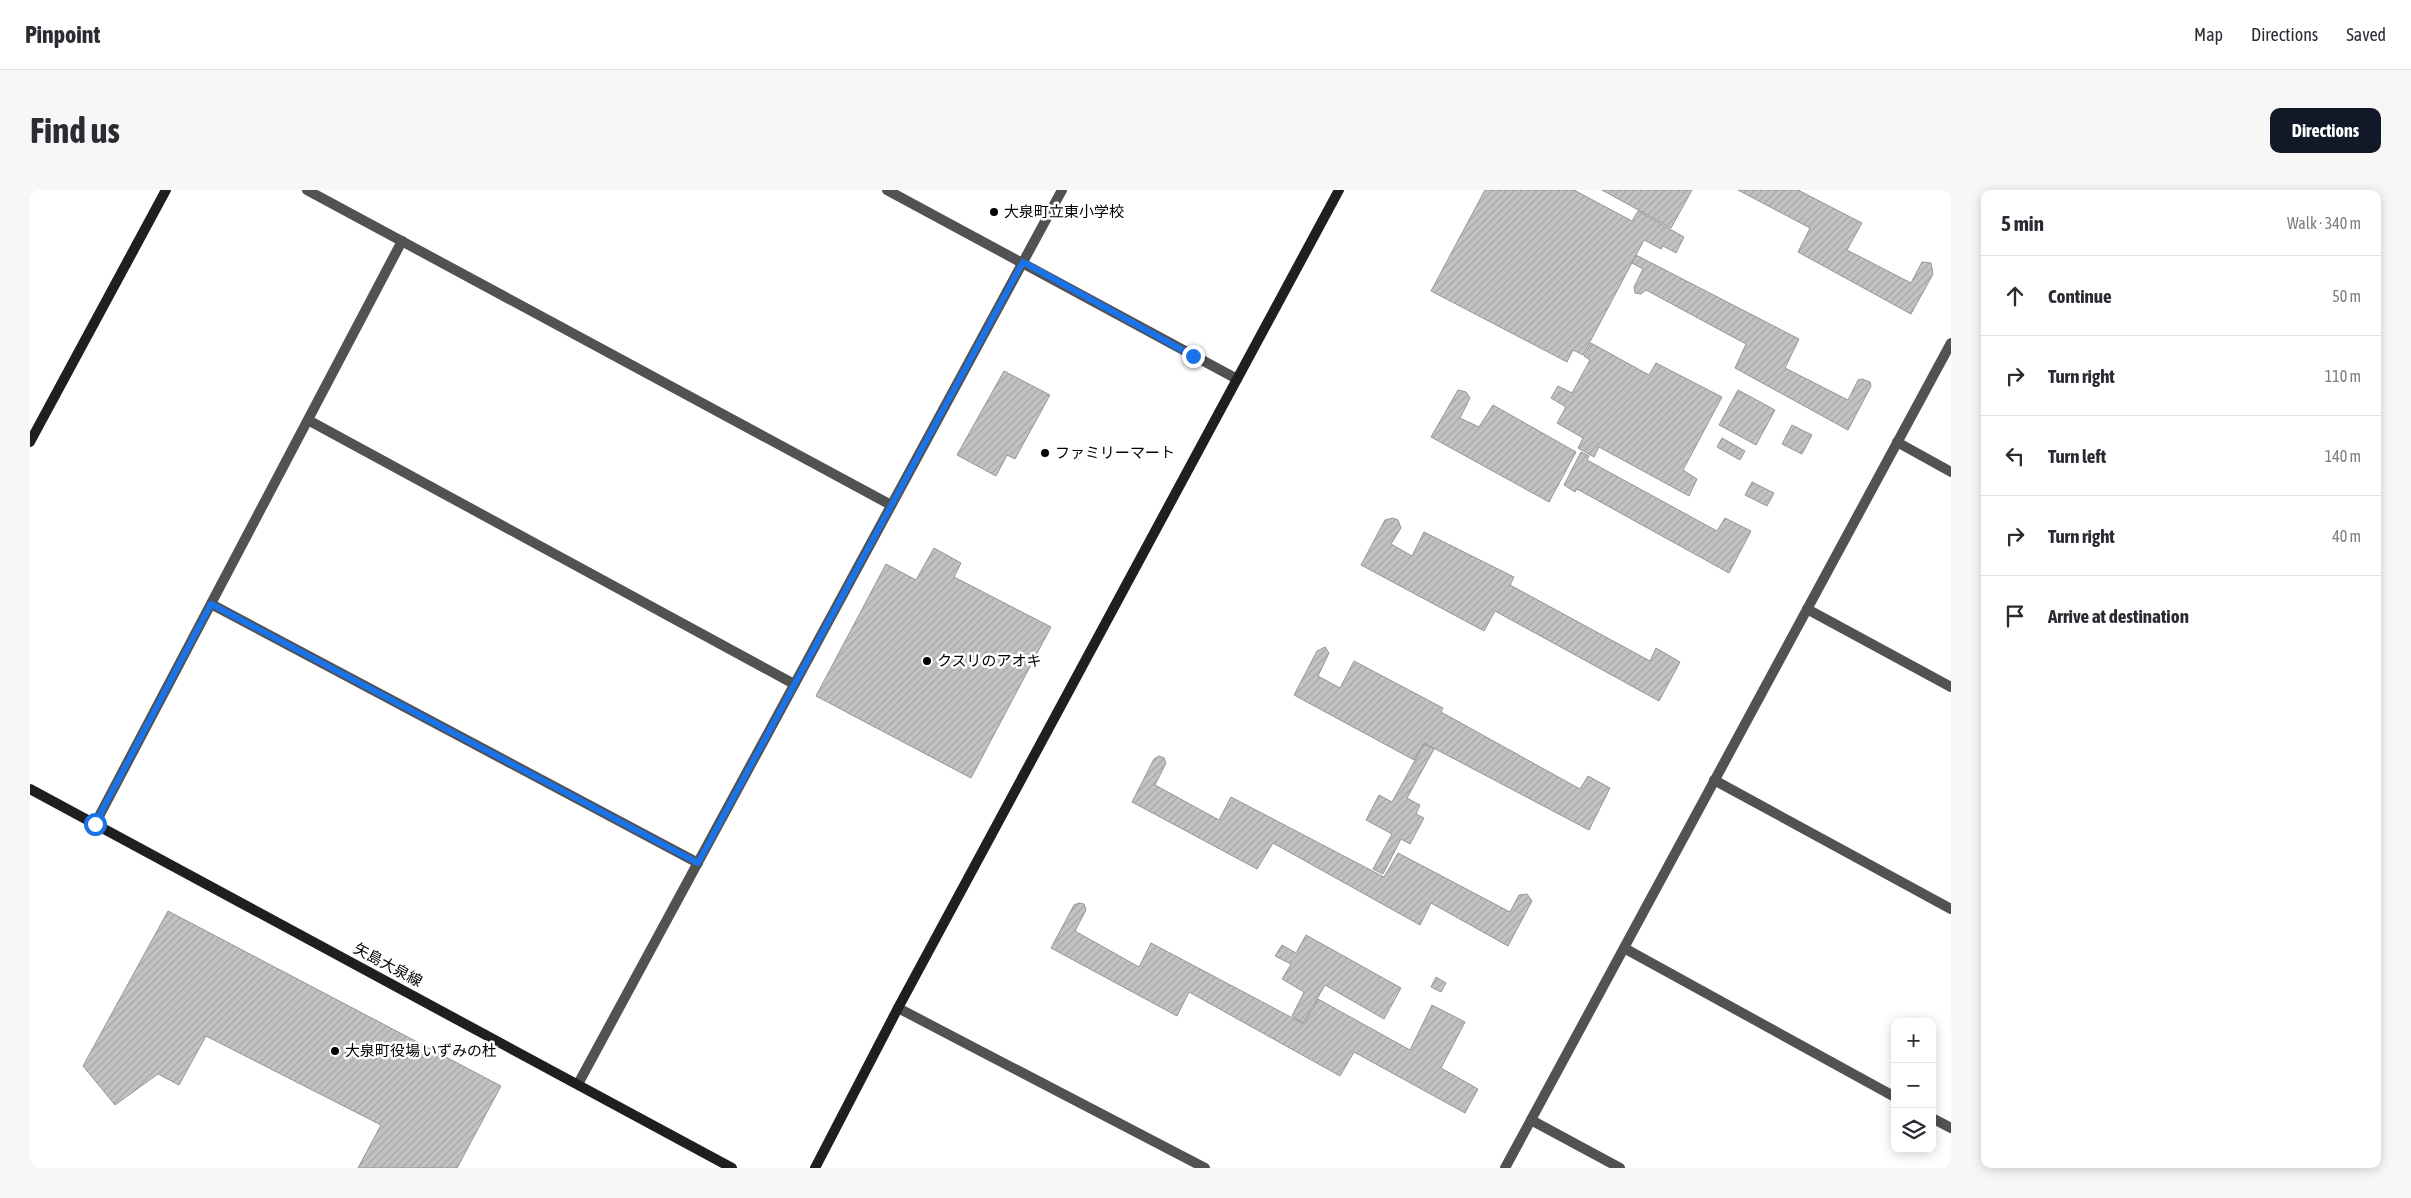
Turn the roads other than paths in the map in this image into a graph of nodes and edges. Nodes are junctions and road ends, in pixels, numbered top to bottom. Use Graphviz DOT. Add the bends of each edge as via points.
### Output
graph roads {
  1 [pos="166,190"];
  2 [pos="306,190"];
  3 [pos="887,190"];
  4 [pos="1062,190"];
  5 [pos="1339,190"];
  6 [pos="402,241"];
  7 [pos="1023,262"];
  8 [pos="1951,343"];
  9 [pos="1237,379"];
  10 [pos="308,420"];
  11 [pos="30,442"];
  12 [pos="1897,442"];
  13 [pos="1951,472"];
  14 [pos="891,505"];
  15 [pos="211,604"];
  16 [pos="1807,609"];
  17 [pos="794,684"];
  18 [pos="1951,687"];
  19 [pos="1714,780"];
  20 [pos="30,789"];
  21 [pos="95,824"];
  22 [pos="698,863"];
  23 [pos="1951,909"];
  24 [pos="1624,948"];
  25 [pos="898,1008"];
  26 [pos="578,1084"];
  27 [pos="1891,1095"];
  28 [pos="1531,1120"];
  29 [pos="1936,1120"];
  30 [pos="1951,1128"];
  31 [pos="732,1168"];
  32 [pos="816,1168"];
  33 [pos="1205,1168"];
  34 [pos="1505,1168"];
  35 [pos="1620,1168"];
  1 -- 11 [label="street"];
  2 -- 6 [label="street"];
  3 -- 7 [label="street"];
  4 -- 7 [label="street"];
  5 -- 9 [label="street"];
  6 -- 10 [label="street"];
  6 -- 14 [label="street"];
  7 -- 9 [label="street"];
  7 -- 14 [label="street"];
  8 -- 12 [label="street"];
  9 -- 25 [label="street"];
  10 -- 15 [label="street"];
  10 -- 17 [label="street"];
  12 -- 13 [label="street"];
  12 -- 16 [label="street"];
  14 -- 17 [label="street"];
  15 -- 21 [label="street"];
  15 -- 22 [label="street"];
  16 -- 18 [label="street"];
  16 -- 19 [label="street"];
  17 -- 22 [label="street"];
  19 -- 23 [label="street"];
  19 -- 24 [label="street"];
  20 -- 21 [label="street, 矢島大泉線"];
  21 -- 26 [label="street, 矢島大泉線"];
  22 -- 26 [label="street"];
  24 -- 27 [label="street"];
  24 -- 28 [label="street"];
  25 -- 32 [label="street"];
  25 -- 33 [label="street"];
  26 -- 31 [label="street, 矢島大泉線"];
  28 -- 34 [label="street"];
  28 -- 35 [label="street"];
  29 -- 30 [label="street"];
}
